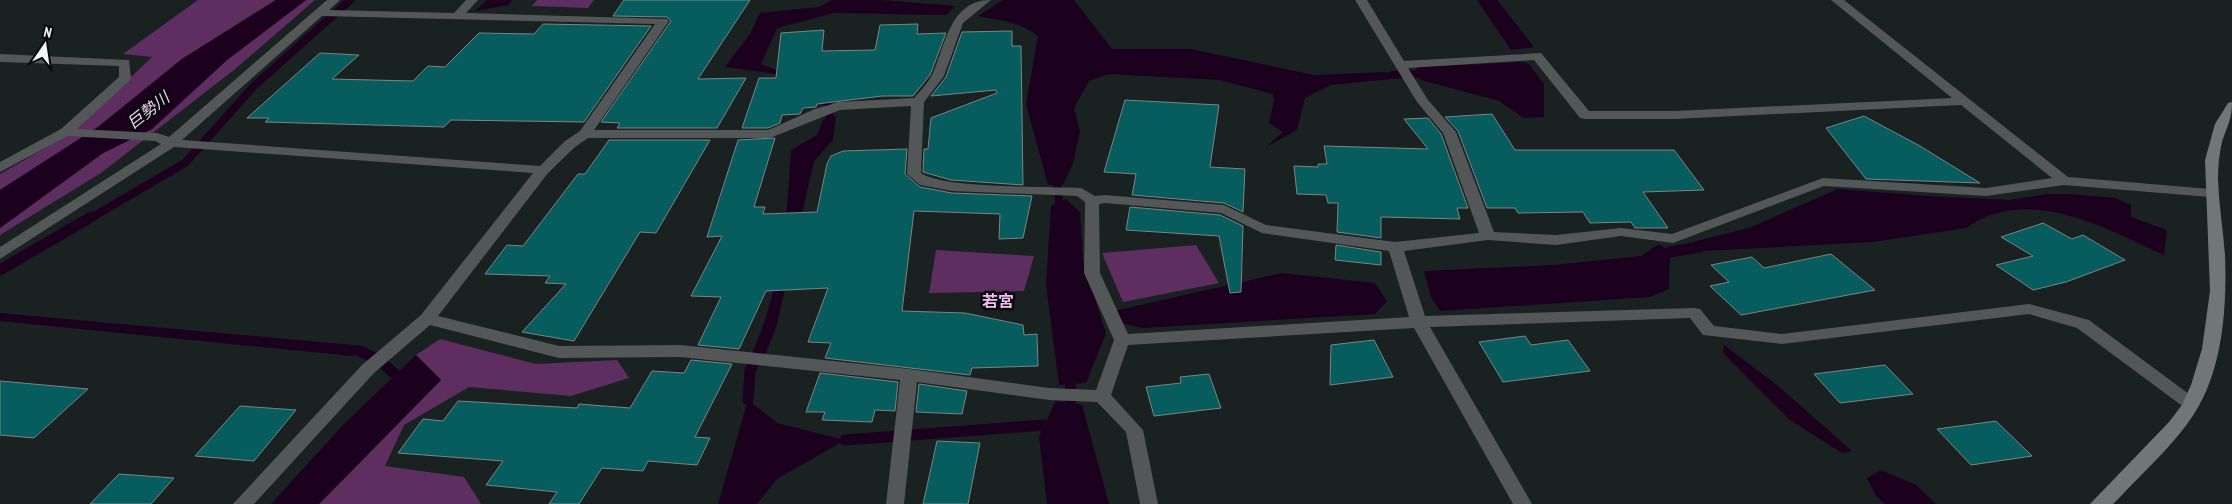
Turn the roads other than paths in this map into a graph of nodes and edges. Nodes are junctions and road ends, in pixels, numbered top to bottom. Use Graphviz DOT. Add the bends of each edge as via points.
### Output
graph roads {
  1 [pos="334,0"];
  2 [pos="472,0"];
  3 [pos="985,0"];
  4 [pos="1360,0"];
  5 [pos="1836,0"];
  6 [pos="318,13"];
  7 [pos="456,16"];
  8 [pos="0,58"];
  9 [pos="1400,67"];
  10 [pos="1964,101"];
  11 [pos="918,102"];
  12 [pos="2232,106"];
  13 [pos="66,132"];
  14 [pos="585,134"];
  15 [pos="171,143"];
  16 [pos="0,168"];
  17 [pos="543,170"];
  18 [pos="2064,180"];
  19 [pos="2210,193"];
  20 [pos="1086,196"];
  21 [pos="1488,236"];
  22 [pos="1395,247"];
  23 [pos="0,254"];
  24 [pos="427,319"];
  25 [pos="1419,322"];
  26 [pos="1119,335"];
  27 [pos="910,375"];
  28 [pos="1102,396"];
  29 [pos="2191,404"];
  30 [pos="242,504"];
  31 [pos="895,504"];
  32 [pos="1150,504"];
  33 [pos="1523,504"];
  34 [pos="2100,504"];
  1 -- 6 [label="street"];
  2 -- 7 [label="street"];
  3 -- 11 [label="street" via="958,22 938,76"];
  4 -- 9 [label="street"];
  5 -- 10 [label="street"];
  6 -- 7 [label="street"];
  6 -- 15 [label="street"];
  7 -- 14 [label="street" via="663,21"];
  8 -- 13 [label="street" via="126,63 125,78"];
  9 -- 10 [label="street" via="1537,56 1586,115 1675,115"];
  9 -- 21 [label="street" via="1423,102 1450,132"];
  10 -- 18 [label="street"];
  11 -- 14 [label="street" via="839,106 770,134"];
  11 -- 20 [label="street" via="914,174 925,182 952,187 1043,190"];
  12 -- 19 [label="street" via="2223,119 2213,148"];
  13 -- 15 [label="street" via="158,137"];
  13 -- 16 [label="street"];
  14 -- 17 [label="street"];
  15 -- 17 [label="street"];
  15 -- 23 [label="street"];
  17 -- 24 [label="street"];
  18 -- 19 [label="street"];
  18 -- 21 [label="street" via="1986,192 1823,182 1673,239 1621,232 1556,240"];
  19 -- 29 [label="street" via="2217,254 2215,316 2206,362"];
  20 -- 22 [label="street" via="1224,209 1262,229"];
  20 -- 26 [label="street" via="1092,273"];
  21 -- 22 [label="street"];
  22 -- 25 [label="street"];
  24 -- 27 [label="street" via="559,352 680,351"];
  24 -- 30 [label="street" via="368,369"];
  25 -- 26 [label="street"];
  25 -- 29 [label="street" via="1694,313 1709,331 1782,339 2029,309 2083,324"];
  25 -- 33 [label="street"];
  26 -- 28 [label="street"];
  27 -- 28 [label="street" via="1049,394"];
  27 -- 31 [label="street"];
  28 -- 32 [label="street" via="1134,430"];
  29 -- 34 [label="street" via="2148,456"];
}
